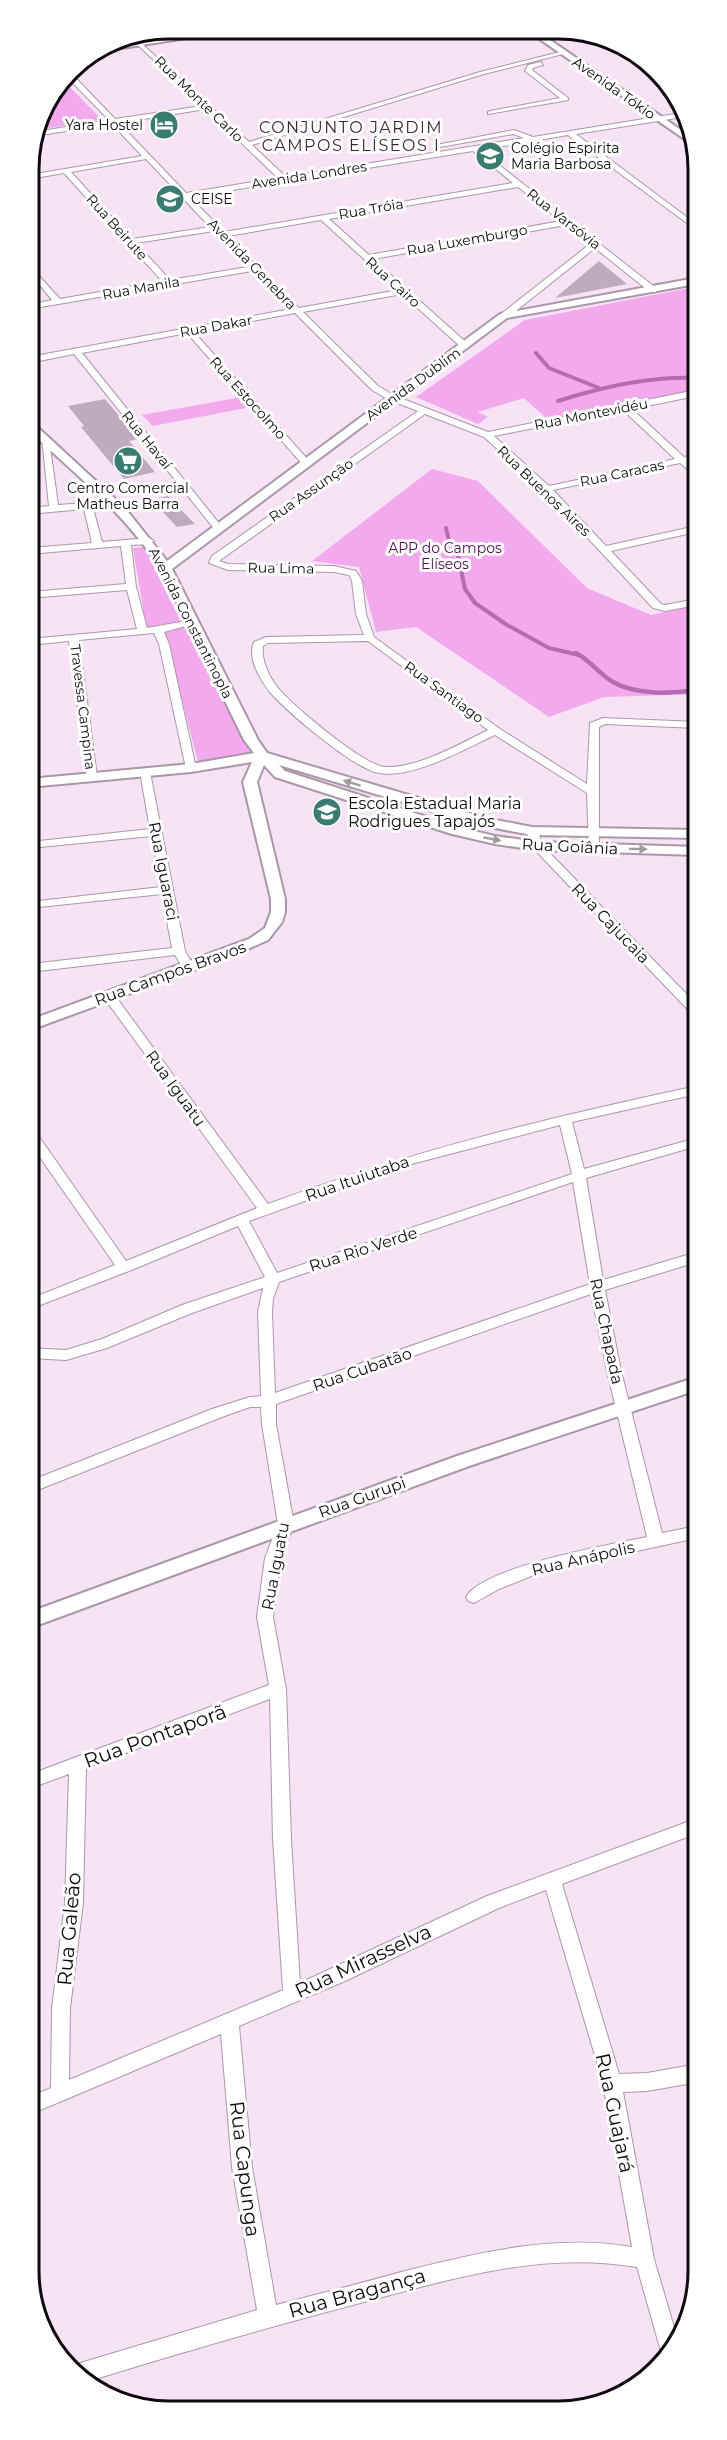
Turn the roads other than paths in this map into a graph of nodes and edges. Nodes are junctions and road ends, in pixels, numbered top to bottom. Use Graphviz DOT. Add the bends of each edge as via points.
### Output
graph roads {
  1 [pos="162,39"];
  2 [pos="543,39"];
  3 [pos="140,44"];
  4 [pos="127,46"];
  5 [pos="567,56"];
  6 [pos="74,80"];
  7 [pos="208,107"];
  8 [pos="490,113"];
  9 [pos="677,116"];
  10 [pos="659,119"];
  11 [pos="113,122"];
  12 [pos="44,133"];
  13 [pos="571,134"];
  14 [pos="684,136"];
  15 [pos="532,139"];
  16 [pos="246,145"];
  17 [pos="440,145"];
  18 [pos="476,148"];
  19 [pos="147,157"];
  20 [pos="66,171"];
  21 [pos="39,175"];
  22 [pos="284,179"];
  23 [pos="520,184"];
  24 [pos="186,195"];
  25 [pos="323,218"];
  26 [pos="567,222"];
  27 [pos="688,222"];
  28 [pos="220,231"];
  29 [pos="130,242"];
  30 [pos="596,243"];
  31 [pos="366,258"];
  32 [pos="254,268"];
  33 [pos="39,279"];
  34 [pos="168,283"];
  35 [pos="688,283"];
  36 [pos="653,290"];
  37 [pos="403,291"];
  38 [pos="58,302"];
  39 [pos="39,305"];
  40 [pos="298,311"];
  41 [pos="504,316"];
  42 [pos="189,331"];
  43 [pos="465,346"];
  44 [pos="76,351"];
  45 [pos="39,358"];
  46 [pos="688,395"];
  47 [pos="392,398"];
  48 [pos="625,407"];
  49 [pos="424,411"];
  50 [pos="39,434"];
  51 [pos="486,435"];
  52 [pos="45,440"];
  53 [pos="688,459"];
  54 [pos="683,460"];
  55 [pos="307,464"];
  56 [pos="688,465"];
  57 [pos="547,489"];
  58 [pos="112,503"];
  59 [pos="88,506"];
  60 [pos="54,509"];
  61 [pos="39,510"];
  62 [pos="219,530"];
  63 [pos="688,531"];
  64 [pos="149,542"];
  65 [pos="126,544"];
  66 [pos="98,546"];
  67 [pos="39,550"];
  68 [pos="603,550"];
  69 [pos="228,567"];
  70 [pos="166,568"];
  71 [pos="131,587"];
  72 [pos="39,594"];
  73 [pos="688,604"];
  74 [pos="192,623"];
  75 [pos="142,630"];
  76 [pos="158,630"];
  77 [pos="74,637"];
  78 [pos="370,638"];
  79 [pos="39,641"];
  80 [pos="688,725"];
  81 [pos="496,731"];
  82 [pos="262,756"];
  83 [pos="191,768"];
  84 [pos="145,772"];
  85 [pos="92,777"];
  86 [pos="39,782"];
  87 [pos="592,792"];
  88 [pos="532,831"];
  89 [pos="157,832"];
  90 [pos="594,832"];
  91 [pos="688,834"];
  92 [pos="39,844"];
  93 [pos="537,846"];
  94 [pos="595,848"];
  95 [pos="688,851"];
  96 [pos="168,890"];
  97 [pos="39,904"];
  98 [pos="179,951"];
  99 [pos="39,967"];
  100 [pos="188,967"];
  101 [pos="109,996"];
  102 [pos="688,1003"];
  103 [pos="39,1022"];
  104 [pos="688,1092"];
  105 [pos="565,1119"];
  106 [pos="688,1144"];
  107 [pos="39,1147"];
  108 [pos="579,1177"];
  109 [pos="265,1210"];
  110 [pos="242,1220"];
  111 [pos="688,1260"];
  112 [pos="124,1268"];
  113 [pos="273,1279"];
  114 [pos="597,1287"];
  115 [pos="39,1301"];
  116 [pos="39,1354"];
  117 [pos="688,1386"];
  118 [pos="268,1401"];
  119 [pos="625,1409"];
  120 [pos="39,1483"];
  121 [pos="286,1524"];
  122 [pos="688,1534"];
  123 [pos="656,1542"];
  124 [pos="474,1597"];
  125 [pos="39,1617"];
  126 [pos="278,1689"];
  127 [pos="78,1765"];
  128 [pos="39,1777"];
  129 [pos="688,1829"];
  130 [pos="552,1880"];
  131 [pos="292,1993"];
  132 [pos="229,2020"];
  133 [pos="688,2075"];
  134 [pos="612,2083"];
  135 [pos="60,2093"];
  136 [pos="39,2102"];
  137 [pos="644,2259"];
  138 [pos="268,2316"];
  139 [pos="668,2340"];
  140 [pos="87,2371"];
  1 -- 3 [label="street"];
  2 -- 5 [label="street, Avenida Tókio"];
  3 -- 4 [label="street"];
  3 -- 7 [label="street, Rua Monte Carlo"];
  5 -- 8 [label="street" via="527,68 564,100"];
  5 -- 10 [label="street, Avenida Tókio"];
  5 -- 16 [label="street" via="482,73"];
  6 -- 11 [label="street, Avenida Genebra"];
  7 -- 11 [label="street"];
  7 -- 16 [label="street, Rua Monte Carlo"];
  9 -- 10 [label="street, Avenida Londres"];
  10 -- 13 [label="street, Avenida Londres"];
  10 -- 14 [label="street, Avenida Tókio"];
  11 -- 12 [label="street"];
  11 -- 19 [label="street, Avenida Genebra"];
  13 -- 15 [label="street, Avenida Londres"];
  13 -- 27 [label="street"];
  15 -- 17 [label="street" via="514,132"];
  15 -- 18 [label="street, Avenida Londres"];
  16 -- 22 [label="street, Rua Monte Carlo"];
  18 -- 22 [label="street, Avenida Londres"];
  18 -- 23 [label="street, Rua Varsóvia"];
  19 -- 20 [label="street"];
  19 -- 24 [label="street, Avenida Genebra"];
  20 -- 21 [label="street"];
  20 -- 29 [label="street, Rua Beirute"];
  22 -- 24 [label="street, Avenida Londres"];
  23 -- 25 [label="street, Rua Tróia"];
  23 -- 26 [label="street, Rua Varsóvia"];
  24 -- 28 [label="street, Avenida Genebra"];
  25 -- 28 [label="street, Rua Tróia"];
  25 -- 31 [label="street, Rua Cairo"];
  26 -- 30 [label="street, Rua Varsóvia"];
  26 -- 31 [label="street, Rua Luxemburgo"];
  28 -- 29 [label="street, Rua Tróia"];
  28 -- 32 [label="street, Avenida Genebra"];
  29 -- 34 [label="street, Rua Beirute"];
  30 -- 36 [label="street, Rua Varsóvia"];
  30 -- 41 [label="street"];
  31 -- 37 [label="street, Rua Cairo"];
  32 -- 34 [label="street, Rua Manila"];
  32 -- 40 [label="street, Avenida Genebra"];
  33 -- 38 [label="street"];
  34 -- 38 [label="street, Rua Manila"];
  35 -- 36 [label="street, Avenida Dublim"];
  36 -- 41 [label="street, Avenida Dublim"];
  37 -- 40 [label="street, Rua Dakar"];
  37 -- 43 [label="street, Rua Cairo"];
  38 -- 39 [label="street, Rua Manila"];
  40 -- 42 [label="street, Rua Dakar"];
  40 -- 47 [label="street, Avenida Genebra" via="375,388"];
  41 -- 43 [label="street, Avenida Dublim"];
  42 -- 44 [label="street, Rua Dakar"];
  42 -- 55 [label="street, Rua Estocolmo"];
  43 -- 47 [label="street, Avenida Dublim"];
  44 -- 45 [label="street, Rua Dakar"];
  44 -- 62 [label="street, Rua Havaí"];
  46 -- 48 [label="street, Rua Montevidéu"];
  47 -- 49 [label="street, Rua Buenos Aires"];
  47 -- 55 [label="street, Avenida Dublim"];
  48 -- 51 [label="street, Rua Montevidéu"];
  48 -- 54 [label="street"];
  49 -- 51 [label="street, Rua Buenos Aires"];
  49 -- 69 [label="street, Rua Assunção" via="214,558 216,564"];
  50 -- 52 [label="street, Avenida Constantinopla"];
  51 -- 57 [label="street, Rua Buenos Aires"];
  52 -- 58 [label="street, Avenida Constantinopla"];
  52 -- 60 [label="street"];
  53 -- 54 [label="street, Rua Caracas"];
  54 -- 56 [label="street"];
  54 -- 57 [label="street, Rua Caracas"];
  55 -- 62 [label="street, Avenida Dublim"];
  57 -- 68 [label="street, Rua Buenos Aires"];
  58 -- 59 [label="street"];
  58 -- 64 [label="street, Avenida Constantinopla"];
  59 -- 60 [label="street"];
  59 -- 66 [label="street"];
  60 -- 61 [label="street"];
  62 -- 70 [label="street, Avenida Dublim"];
  63 -- 68 [label="street"];
  64 -- 65 [label="street"];
  64 -- 70 [label="street, Avenida Constantinopla"];
  65 -- 66 [label="street"];
  65 -- 71 [label="street"];
  66 -- 67 [label="street"];
  68 -- 73 [label="street, Rua Buenos Aires" via="657,606"];
  69 -- 78 [label="street, Rua Lima" via="348,570 356,575 361,614"];
  70 -- 74 [label="street, Avenida Constantinopla"];
  71 -- 72 [label="street"];
  71 -- 75 [label="street"];
  74 -- 76 [label="street"];
  74 -- 82 [label="street, Avenida Constantinopla"];
  75 -- 76 [label="street"];
  75 -- 77 [label="street"];
  76 -- 83 [label="street"];
  77 -- 79 [label="street"];
  77 -- 85 [label="street, Travessa Campina"];
  78 -- 81 [label="street, Rua Santiago"];
  78 -- 81 [label="street" via="277,640 261,642 256,649 274,690 374,769 410,767"];
  80 -- 87 [label="street" via="603,721 594,725"];
  81 -- 87 [label="street, Rua Santiago"];
  82 -- 83 [label="street"];
  88 -- 82 [label="street, Rua Goiânia, one-way" via="484,822"];
  82 -- 93 [label="street, Rua Goiânia, one-way" via="280,774 300,781 457,831"];
  82 -- 100 [label="street, Rua Campos Bravos" via="251,776 251,788 278,899 278,921 266,935 251,943"];
  83 -- 84 [label="street"];
  84 -- 85 [label="street"];
  84 -- 89 [label="street, Rua Iguaraci"];
  85 -- 86 [label="street"];
  87 -- 90 [label="street"];
  88 -- 90 [label="street, Rua Goiânia"];
  88 -- 93 [label="street, Rua Cajucaia"];
  89 -- 92 [label="street"];
  89 -- 96 [label="street, Rua Iguaraci"];
  90 -- 91 [label="street, Rua Goiânia"];
  90 -- 94 [label="street"];
  93 -- 94 [label="street, Rua Goiânia"];
  93 -- 102 [label="street, Rua Cajucaia"];
  94 -- 95 [label="street, Rua Goiânia, one-way"];
  96 -- 97 [label="street"];
  96 -- 98 [label="street, Rua Iguaraci"];
  98 -- 99 [label="street"];
  98 -- 100 [label="street, Rua Iguaraci"];
  100 -- 101 [label="street, Rua Campos Bravos"];
  101 -- 103 [label="street, Rua Campos Bravos"];
  101 -- 109 [label="street, Rua Iguatu"];
  104 -- 105 [label="street, Rua Ituiutaba"];
  105 -- 108 [label="street, Rua Chapada"];
  105 -- 109 [label="street, Rua Ituiutaba" via="411,1160"];
  106 -- 108 [label="street, Rua Rio Verde"];
  107 -- 112 [label="street"];
  108 -- 113 [label="street, Rua Rio Verde"];
  108 -- 114 [label="street, Rua Chapada"];
  109 -- 110 [label="street, Rua Ituiutaba"];
  110 -- 112 [label="street, Rua Ituiutaba"];
  110 -- 113 [label="street"];
  111 -- 114 [label="street, Rua Cubatão"];
  112 -- 115 [label="street, Rua Ituiutaba"];
  113 -- 116 [label="street, Rua Rio Verde" via="107,1343 66,1355"];
  113 -- 118 [label="street, Rua Iguatu" via="266,1299"];
  114 -- 118 [label="street, Rua Cubatão"];
  114 -- 119 [label="street, Rua Chapada"];
  117 -- 119 [label="street, Rua Gurupi"];
  118 -- 120 [label="street, Rua Cubatão" via="250,1402 217,1413"];
  118 -- 121 [label="street, Rua Iguatu"];
  119 -- 121 [label="street, Rua Gurupi"];
  119 -- 123 [label="street, Rua Chapada"];
  121 -- 125 [label="street, Rua Gurupi"];
  121 -- 126 [label="street, Rua Iguatu" via="273,1558 265,1617"];
  122 -- 123 [label="street, Rua Anápolis"];
  123 -- 124 [label="street, Rua Anápolis" via="542,1565"];
  126 -- 127 [label="street, Rua Pontaporã"];
  126 -- 131 [label="street, Rua Iguatu"];
  127 -- 128 [label="street, Rua Pontaporã"];
  127 -- 135 [label="street, Rua Galeão" via="74,1903 60,2008"];
  129 -- 130 [label="street, Rua Mirasselva"];
  130 -- 131 [label="street, Rua Mirasselva" via="457,1917 339,1975"];
  130 -- 134 [label="street, Rua Guajará"];
  131 -- 132 [label="street, Rua Mirasselva"];
  132 -- 135 [label="street, Rua Mirasselva"];
  132 -- 138 [label="street, Rua Capunga" via="242,2167"];
  133 -- 134 [label="street"];
  134 -- 137 [label="street, Rua Guajará"];
  135 -- 136 [label="street, Rua Mirasselva"];
  137 -- 138 [label="street, Rua Bragança" via="604,2252 534,2254 483,2261"];
  137 -- 139 [label="street, Rua Guajará"];
  138 -- 140 [label="street, Rua Bragança"];
}
